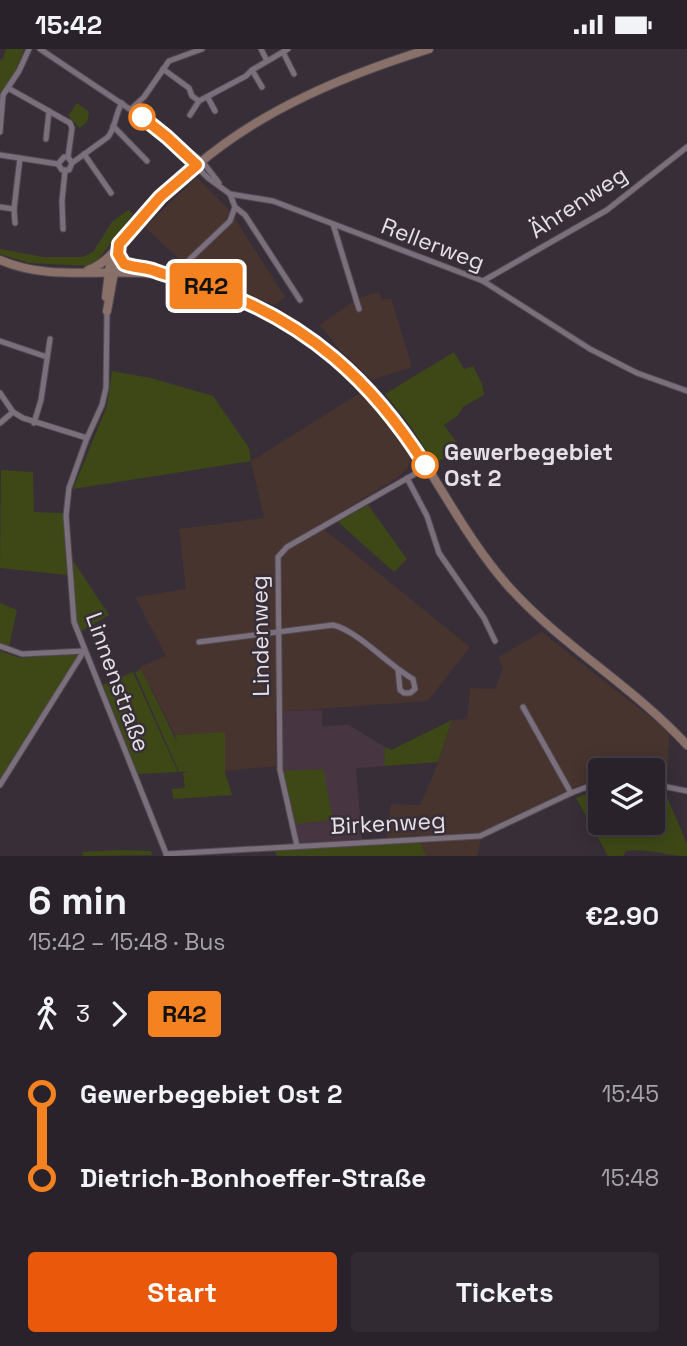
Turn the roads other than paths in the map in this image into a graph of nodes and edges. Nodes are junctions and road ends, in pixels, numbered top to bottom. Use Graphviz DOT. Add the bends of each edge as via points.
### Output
graph roads {
  1 [pos="29,49"];
  2 [pos="40,49"];
  3 [pos="202,49"];
  4 [pos="261,49"];
  5 [pos="429,49"];
  6 [pos="285,51"];
  7 [pos="267,61"];
  8 [pos="163,69"];
  9 [pos="252,70"];
  10 [pos="294,74"];
  11 [pos="262,87"];
  12 [pos="8,89"];
  13 [pos="208,98"];
  14 [pos="199,101"];
  15 [pos="122,103"];
  16 [pos="131,109"];
  17 [pos="49,111"];
  18 [pos="215,111"];
  19 [pos="190,115"];
  20 [pos="113,126"];
  21 [pos="0,132"];
  22 [pos="46,139"];
  23 [pos="687,147"];
  24 [pos="84,154"];
  25 [pos="0,155"];
  26 [pos="20,159"];
  27 [pos="70,160"];
  28 [pos="147,161"];
  29 [pos="199,163"];
  30 [pos="58,164"];
  31 [pos="65,171"];
  32 [pos="111,193"];
  33 [pos="230,194"];
  34 [pos="0,207"];
  35 [pos="235,207"];
  36 [pos="14,209"];
  37 [pos="15,223"];
  38 [pos="333,224"];
  39 [pos="63,229"];
  40 [pos="115,254"];
  41 [pos="190,259"];
  42 [pos="0,260"];
  43 [pos="111,273"];
  44 [pos="78,274"];
  45 [pos="163,275"];
  46 [pos="483,281"];
  47 [pos="106,295"];
  48 [pos="300,300"];
  49 [pos="359,309"];
  50 [pos="107,311"];
  51 [pos="50,339"];
  52 [pos="0,341"];
  53 [pos="47,357"];
  54 [pos="687,391"];
  55 [pos="0,393"];
  56 [pos="13,412"];
  57 [pos="0,423"];
  58 [pos="34,423"];
  59 [pos="87,438"];
  60 [pos="427,467"];
  61 [pos="407,478"];
  62 [pos="278,632"];
  63 [pos="495,641"];
  64 [pos="199,642"];
  65 [pos="0,646"];
  66 [pos="84,652"];
  67 [pos="398,670"];
  68 [pos="523,707"];
  69 [pos="687,745"];
  70 [pos="0,785"];
  71 [pos="665,786"];
  72 [pos="588,787"];
  73 [pos="687,791"];
  74 [pos="571,793"];
  75 [pos="297,846"];
  76 [pos="167,855"];
  1 -- 12 [label="street"];
  2 -- 15 [label="street"];
  3 -- 8 [label="street" via="169,61"];
  4 -- 7 [label="street"];
  5 -- 29 [label="main road" via="307,96 246,129"];
  6 -- 7 [label="street"];
  6 -- 10 [label="street"];
  7 -- 9 [label="street"];
  8 -- 14 [label="street"];
  8 -- 16 [label="street"];
  9 -- 11 [label="street"];
  9 -- 13 [label="street"];
  12 -- 17 [label="street"];
  12 -- 21 [label="street" via="3,95"];
  13 -- 14 [label="street"];
  13 -- 18 [label="street"];
  14 -- 19 [label="street"];
  15 -- 16 [label="street"];
  15 -- 20 [label="street"];
  16 -- 29 [label="street"];
  17 -- 22 [label="street"];
  17 -- 27 [label="street" via="71,125"];
  20 -- 24 [label="street" via="108,137"];
  20 -- 28 [label="street"];
  23 -- 46 [label="street, Ährenweg" via="607,210"];
  24 -- 27 [label="street"];
  24 -- 32 [label="street"];
  25 -- 26 [label="street"];
  26 -- 30 [label="street"];
  26 -- 36 [label="street"];
  27 -- 30 [label="street" via="60,159"];
  27 -- 31 [label="street" via="72,167"];
  29 -- 33 [label="street"];
  29 -- 40 [label="main road" via="160,197"];
  30 -- 31 [label="street"];
  31 -- 39 [label="street"];
  33 -- 35 [label="street"];
  33 -- 38 [label="street, Rellerweg" via="273,201"];
  34 -- 36 [label="street"];
  35 -- 41 [label="street" via="230,221"];
  35 -- 48 [label="street" via="245,215"];
  36 -- 37 [label="street"];
  38 -- 46 [label="street, Rellerweg"];
  38 -- 49 [label="street"];
  40 -- 43 [label="main road"];
  40 -- 44 [label="main road"];
  40 -- 45 [label="main road" via="124,264"];
  42 -- 44 [label="main road" via="28,270"];
  43 -- 44 [label="main road"];
  43 -- 45 [label="main road"];
  43 -- 47 [label="main road"];
  43 -- 50 [label="main road"];
  44 -- 47 [label="main road" via="94,278"];
  45 -- 60 [label="main road" via="245,301 306,335 361,380"];
  46 -- 54 [label="street, Rellerweg" via="590,349"];
  47 -- 50 [label="main road"];
  50 -- 59 [label="street, Linnenstraße" via="106,388"];
  51 -- 53 [label="street"];
  52 -- 53 [label="street"];
  53 -- 58 [label="street"];
  55 -- 56 [label="street"];
  56 -- 57 [label="street"];
  56 -- 58 [label="street"];
  58 -- 59 [label="street"];
  59 -- 66 [label="street, Linnenstraße" via="69,488 66,516 74,622"];
  60 -- 61 [label="street, Lindenweg"];
  60 -- 69 [label="main road" via="477,547 522,601"];
  61 -- 62 [label="street, Lindenweg" via="283,549 276,562"];
  61 -- 63 [label="street" via="439,553"];
  62 -- 64 [label="street"];
  62 -- 67 [label="street" via="340,627"];
  62 -- 75 [label="street, Lindenweg" via="279,769"];
  65 -- 66 [label="street" via="22,655"];
  66 -- 70 [label="street"];
  66 -- 76 [label="street, Linnenstraße"];
  68 -- 74 [label="street"];
  71 -- 73 [label="street"];
  72 -- 74 [label="street, Birkenweg"];
  74 -- 75 [label="street, Birkenweg" via="480,836"];
  75 -- 76 [label="street, Birkenweg"];
}
